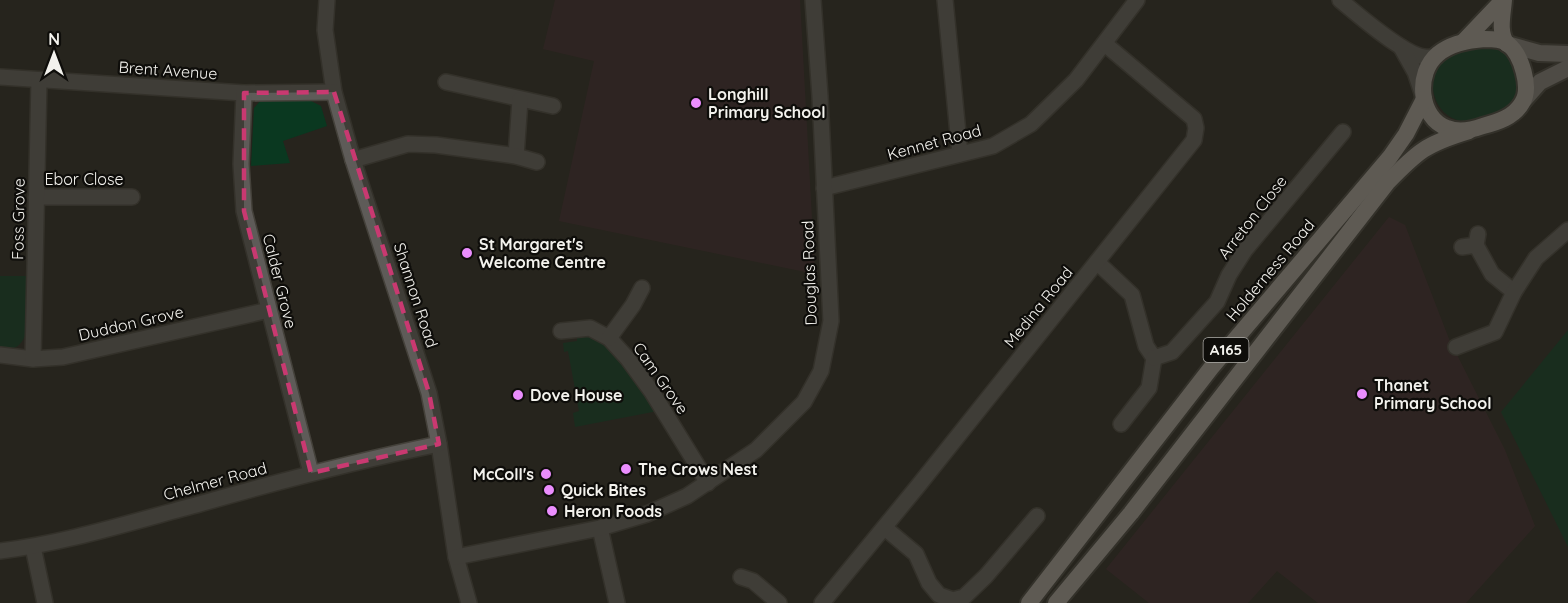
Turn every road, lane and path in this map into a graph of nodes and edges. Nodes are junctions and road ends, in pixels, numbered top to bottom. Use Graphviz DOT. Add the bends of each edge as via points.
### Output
graph roads {
  1 [pos="327,0"];
  2 [pos="813,0"];
  3 [pos="945,0"];
  4 [pos="1340,0"];
  5 [pos="1503,0"];
  6 [pos="1135,1"];
  7 [pos="1462,43"];
  8 [pos="1105,44"];
  9 [pos="1508,44"];
  10 [pos="1401,47"];
  11 [pos="1442,51"];
  12 [pos="1568,54"];
  13 [pos="1568,68"];
  14 [pos="0,77"];
  15 [pos="39,80"];
  16 [pos="446,82"];
  17 [pos="334,92"];
  18 [pos="244,93"];
  19 [pos="1424,98"];
  20 [pos="520,100"];
  21 [pos="1524,100"];
  22 [pos="553,106"];
  23 [pos="1469,131"];
  24 [pos="1343,132"];
  25 [pos="960,154"];
  26 [pos="516,156"];
  27 [pos="354,160"];
  28 [pos="537,162"];
  29 [pos="824,188"];
  30 [pos="36,197"];
  31 [pos="132,197"];
  32 [pos="1568,230"];
  33 [pos="1472,242"];
  34 [pos="1097,262"];
  35 [pos="642,288"];
  36 [pos="1514,292"];
  37 [pos="269,310"];
  38 [pos="561,331"];
  39 [pos="609,338"];
  40 [pos="1456,347"];
  41 [pos="0,355"];
  42 [pos="1154,358"];
  43 [pos="33,359"];
  44 [pos="1121,424"];
  45 [pos="440,444"];
  46 [pos="311,473"];
  47 [pos="708,483"];
  48 [pos="1035,524"];
  49 [pos="600,528"];
  50 [pos="885,528"];
  51 [pos="33,547"];
  52 [pos="0,551"];
  53 [pos="456,557"];
  54 [pos="741,577"];
  55 [pos="939,599"];
  56 [pos="45,603"];
  57 [pos="469,603"];
  58 [pos="617,603"];
  59 [pos="779,603"];
  60 [pos="822,603"];
  61 [pos="1029,603"];
  62 [pos="1056,603"];
  1 -- 17 [label="street, Shannon Road" via="325,30"];
  2 -- 29 [label="street, Douglas Road"];
  3 -- 25 [label="street"];
  4 -- 10 [label="street"];
  5 -- 7 [label="highway"];
  5 -- 9 [label="highway" via="1502,30"];
  6 -- 8 [label="street, Kennet Road"];
  7 -- 9 [label="highway" via="1485,39"];
  7 -- 11 [label="highway"];
  8 -- 25 [label="street, Kennet Road" via="1076,80 1031,124 993,146"];
  8 -- 34 [label="street, Medina Road" via="1186,111 1196,128 1194,140"];
  9 -- 12 [label="main road" via="1539,53"];
  9 -- 21 [label="highway" via="1524,73"];
  10 -- 11 [label="street" via="1424,57"];
  10 -- 19 [label="street"];
  11 -- 19 [label="highway, A165" via="1427,71"];
  13 -- 21 [label="main road" via="1540,82"];
  14 -- 15 [label="street, Brent Avenue"];
  15 -- 18 [label="street, Brent Avenue"];
  15 -- 30 [label="street, Foss Grove"];
  16 -- 20 [label="street"];
  17 -- 18 [label="street, Brent Avenue"];
  17 -- 27 [label="street, Shannon Road"];
  18 -- 37 [label="street, Calder Grove" via="244,211"];
  19 -- 23 [label="highway, A165" via="1440,125"];
  19 -- 61 [label="highway, Holderness Road / A165" via="1390,157 1211,368"];
  20 -- 22 [label="street"];
  20 -- 26 [label="street"];
  21 -- 23 [label="highway, A165" via="1509,116"];
  23 -- 62 [label="highway, A165" via="1419,151 1387,183 1131,513"];
  24 -- 42 [label="street, Arreton Close" via="1334,151 1245,250 1217,302 1172,352"];
  25 -- 29 [label="street, Kennet Road"];
  26 -- 27 [label="street" via="408,144"];
  26 -- 28 [label="street"];
  27 -- 45 [label="street, Shannon Road" via="429,393"];
  29 -- 47 [label="street, Douglas Road" via="831,321 821,370 804,402 756,450"];
  30 -- 31 [label="street, Ebor Close"];
  30 -- 43 [label="street, Foss Grove"];
  32 -- 36 [label="street" via="1536,258"];
  33 -- 36 [label="street" via="1492,274"];
  34 -- 42 [label="street" via="1132,294 1146,346"];
  34 -- 50 [label="street, Medina Road"];
  35 -- 39 [label="street"];
  36 -- 40 [label="street" via="1495,332"];
  37 -- 43 [label="street, Duddon Grove" via="63,357"];
  37 -- 46 [label="street, Calder Grove"];
  38 -- 39 [label="street, Cam Grove" via="590,328"];
  39 -- 47 [label="street, Cam Grove" via="652,392"];
  41 -- 43 [label="street, Duddon Grove"];
  42 -- 44 [label="street" via="1149,387"];
  45 -- 46 [label="street, Chelmer Road"];
  45 -- 53 [label="street, Shannon Road"];
  46 -- 51 [label="street, Chelmer Road"];
  47 -- 49 [label="street, Douglas Road" via="647,514"];
  48 -- 55 [label="street" via="964,597"];
  49 -- 53 [label="street, Douglas Road"];
  49 -- 58 [label="street"];
  50 -- 55 [label="street" via="916,554"];
  50 -- 60 [label="street, Medina Road"];
  51 -- 52 [label="street, Chelmer Road"];
  51 -- 56 [label="street"];
  53 -- 57 [label="street, Shannon Road"];
  54 -- 59 [label="street" via="760,586"];
}
